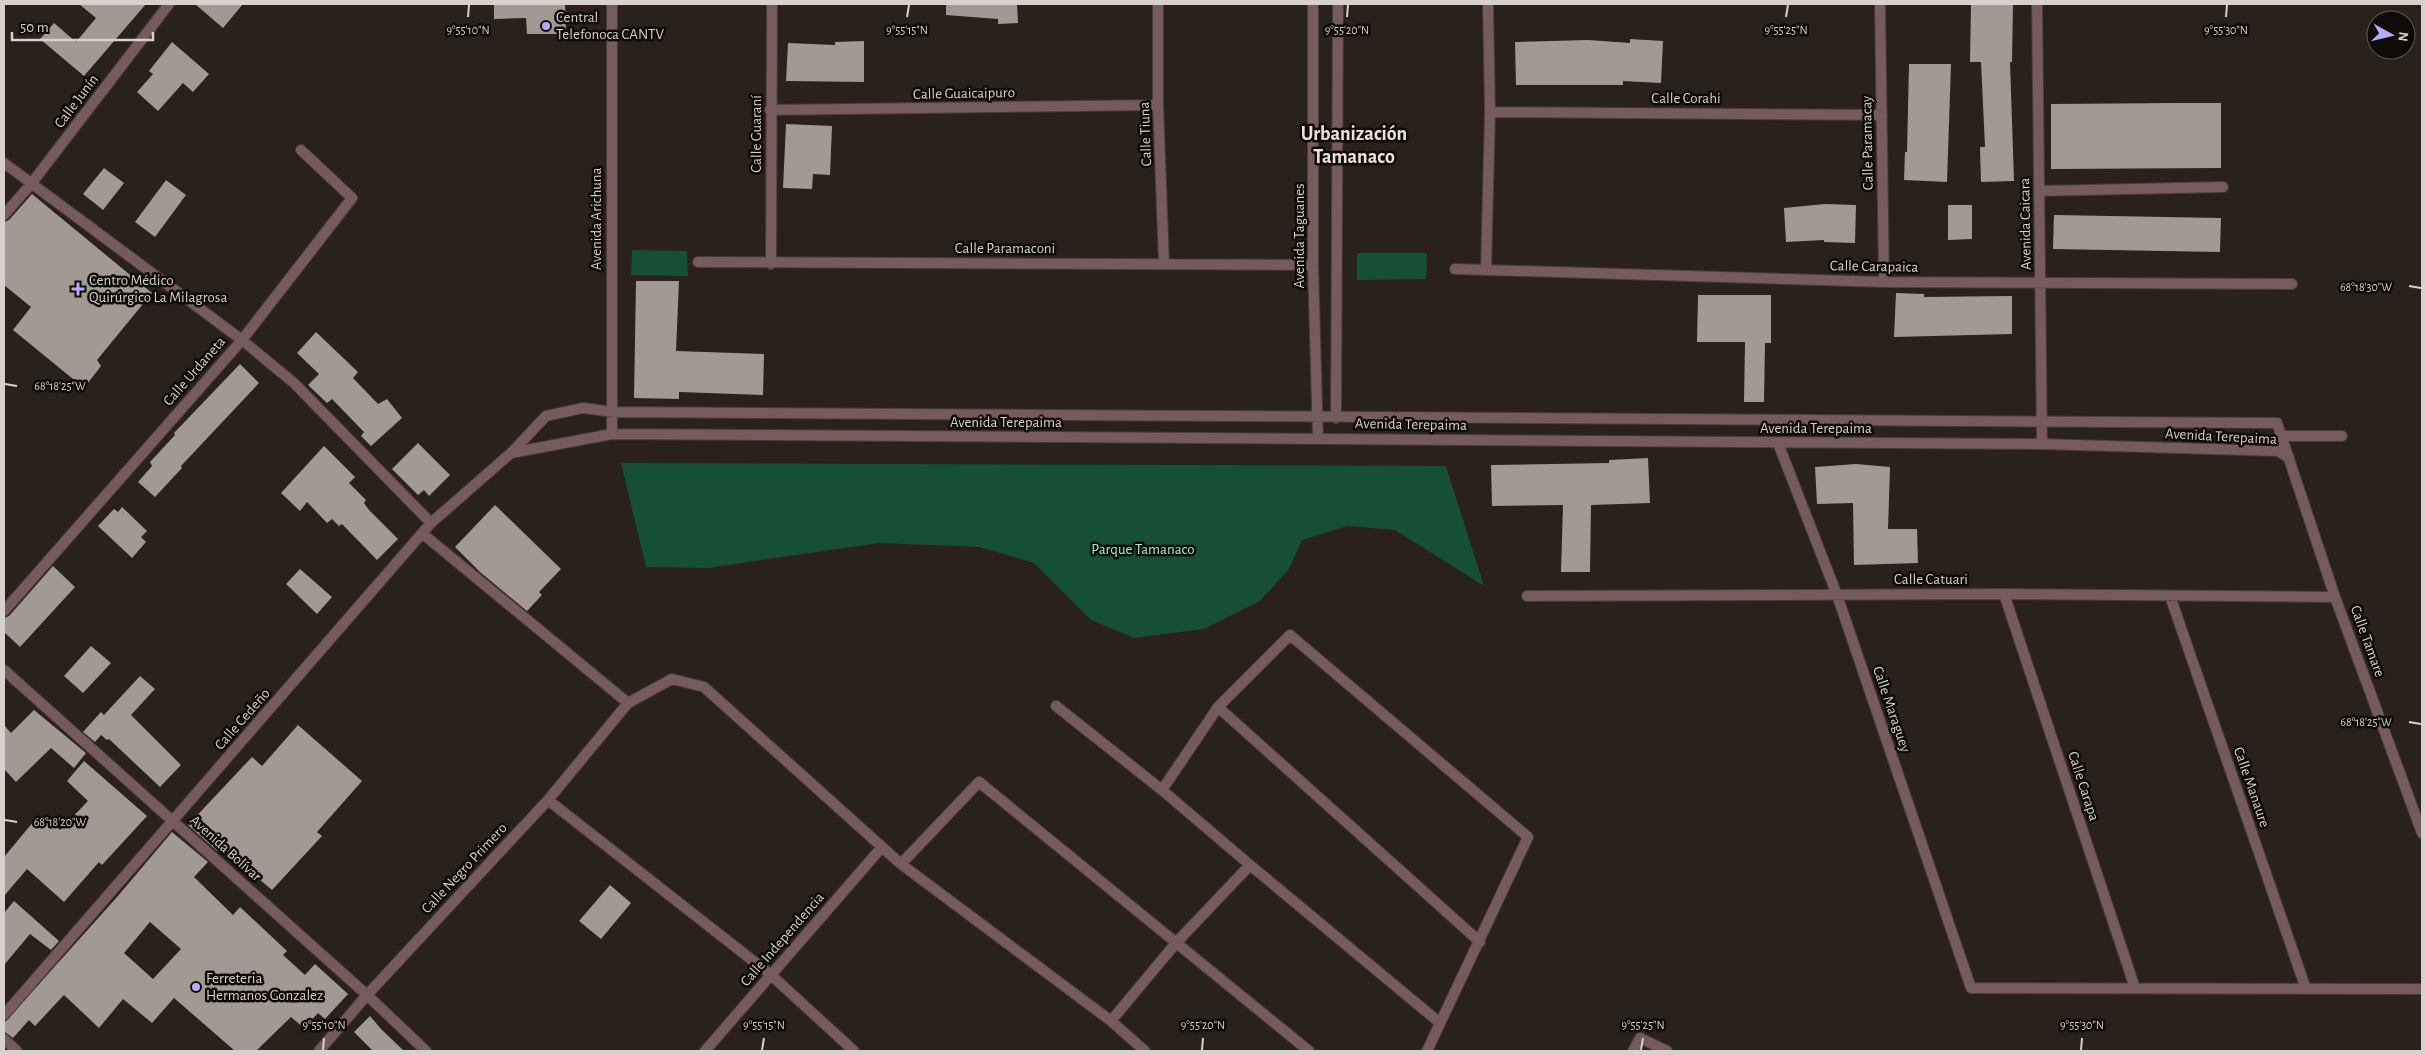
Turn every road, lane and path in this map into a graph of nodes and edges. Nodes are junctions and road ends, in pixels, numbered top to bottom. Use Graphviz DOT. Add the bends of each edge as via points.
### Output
graph roads {
  1 [pos="169,4"];
  2 [pos="612,4"];
  3 [pos="772,4"];
  4 [pos="1158,4"];
  5 [pos="1313,4"];
  6 [pos="1338,4"];
  7 [pos="1488,4"];
  8 [pos="1880,4"];
  9 [pos="2037,4"];
  10 [pos="1158,105"];
  11 [pos="770,110"];
  12 [pos="1490,112"];
  13 [pos="1882,115"];
  14 [pos="300,150"];
  15 [pos="4,163"];
  16 [pos="31,184"];
  17 [pos="2223,187"];
  18 [pos="2039,191"];
  19 [pos="4,215"];
  20 [pos="698,262"];
  21 [pos="1164,263"];
  22 [pos="771,264"];
  23 [pos="1313,265"];
  24 [pos="1455,269"];
  25 [pos="1486,270"];
  26 [pos="1884,282"];
  27 [pos="2041,283"];
  28 [pos="2292,284"];
  29 [pos="242,340"];
  30 [pos="614,412"];
  31 [pos="1317,418"];
  32 [pos="1336,418"];
  33 [pos="2042,420"];
  34 [pos="612,434"];
  35 [pos="2281,436"];
  36 [pos="2342,436"];
  37 [pos="1318,439"];
  38 [pos="1778,443"];
  39 [pos="2042,444"];
  40 [pos="512,453"];
  41 [pos="2289,458"];
  42 [pos="431,523"];
  43 [pos="423,534"];
  44 [pos="2004,594"];
  45 [pos="1837,595"];
  46 [pos="1527,596"];
  47 [pos="2170,596"];
  48 [pos="2335,597"];
  49 [pos="4,611"];
  50 [pos="4,670"];
  51 [pos="628,703"];
  52 [pos="1056,706"];
  53 [pos="1218,707"];
  54 [pos="1162,790"];
  55 [pos="548,800"];
  56 [pos="173,821"];
  57 [pos="2422,833"];
  58 [pos="882,847"];
  59 [pos="901,864"];
  60 [pos="1250,866"];
  61 [pos="1480,942"];
  62 [pos="1176,943"];
  63 [pos="770,974"];
  64 [pos="2135,988"];
  65 [pos="2306,989"];
  66 [pos="2422,989"];
  67 [pos="367,995"];
  68 [pos="4,1015"];
  69 [pos="1111,1021"];
  70 [pos="1440,1023"];
  71 [pos="4,1039"];
  72 [pos="17,1051"];
  73 [pos="320,1051"];
  74 [pos="426,1051"];
  75 [pos="705,1051"];
  76 [pos="854,1051"];
  77 [pos="1146,1051"];
  78 [pos="1309,1051"];
  79 [pos="1427,1051"];
  80 [pos="1633,1051"];
  81 [pos="1667,1051"];
  1 -- 16 [label="street, Calle Junín"];
  2 -- 30 [label="street, Avenida Arichuna"];
  3 -- 11 [label="street, Calle Guaraní"];
  4 -- 10 [label="street, Calle Tiuna"];
  5 -- 23 [label="street, Avenida Taguanes"];
  6 -- 32 [label="street"];
  7 -- 12 [label="street"];
  8 -- 13 [label="street, Calle Paramacay"];
  9 -- 18 [label="street, Avenida Caicara"];
  10 -- 11 [label="street, Calle Guaicaipuro"];
  10 -- 21 [label="street, Calle Tiuna"];
  11 -- 22 [label="street, Calle Guaraní"];
  12 -- 13 [label="street, Calle Corahi"];
  12 -- 25 [label="street"];
  13 -- 26 [label="street, Calle Paramacay"];
  14 -- 29 [label="street, Calle Urdaneta" via="352,198"];
  15 -- 16 [label="street"];
  16 -- 19 [label="street, Calle Junín"];
  16 -- 29 [label="street"];
  17 -- 18 [label="street"];
  18 -- 27 [label="street, Avenida Caicara"];
  20 -- 22 [label="street, Calle Paramaconi"];
  21 -- 22 [label="street, Calle Paramaconi"];
  21 -- 23 [label="street, Calle Paramaconi"];
  23 -- 31 [label="street, Avenida Taguanes"];
  24 -- 25 [label="street, Calle Carapaica"];
  25 -- 26 [label="street, Calle Carapaica"];
  26 -- 27 [label="street, Calle Carapaica"];
  27 -- 28 [label="street, Calle Carapaica"];
  27 -- 33 [label="street, Avenida Caicara"];
  29 -- 42 [label="street" via="294,383"];
  29 -- 49 [label="street, Calle Urdaneta"];
  30 -- 31 [label="street, Avenida Terepaima"];
  30 -- 34 [label="street, Avenida Arichuna"];
  30 -- 40 [label="street, Avenida Terepaima" via="583,408 546,416"];
  31 -- 32 [label="street, Avenida Terepaima"];
  31 -- 37 [label="street, Avenida Taguanes"];
  32 -- 33 [label="street, Avenida Terepaima"];
  33 -- 35 [label="street, Avenida Terepaima" via="2277,423"];
  33 -- 39 [label="street, Avenida Caicara"];
  34 -- 37 [label="street, Avenida Terepaima"];
  34 -- 40 [label="street, Avenida Terepaima"];
  35 -- 36 [label="street"];
  35 -- 41 [label="street, Avenida Terepaima"];
  37 -- 38 [label="street, Avenida Terepaima"];
  38 -- 39 [label="street, Avenida Terepaima"];
  38 -- 45 [label="street, Calle Maraguey"];
  39 -- 41 [label="street, Avenida Terepaima" via="2278,451"];
  40 -- 42 [label="street, Calle Cedeño"];
  41 -- 48 [label="street, Calle Tamare"];
  42 -- 43 [label="street, Calle Cedeño"];
  43 -- 51 [label="street"];
  43 -- 56 [label="street, Calle Cedeño"];
  44 -- 45 [label="street, Calle Catuari"];
  44 -- 47 [label="street, Calle Catuari"];
  44 -- 64 [label="street, Calle Carapa"];
  45 -- 46 [label="street, Calle Catuari"];
  45 -- 64 [label="street, Calle Maraguey" via="1971,988"];
  47 -- 48 [label="street, Calle Catuari"];
  47 -- 65 [label="street, Calle Manaure"];
  48 -- 57 [label="street, Calle Tamare"];
  50 -- 56 [label="street, Avenida Bolívar"];
  51 -- 55 [label="street, Calle Negro Primero"];
  51 -- 58 [label="street" via="672,679 704,688"];
  52 -- 54 [label="street"];
  53 -- 54 [label="street"];
  53 -- 61 [label="street"];
  53 -- 61 [label="street" via="1290,635 1528,838"];
  54 -- 60 [label="street"];
  55 -- 63 [label="street"];
  55 -- 67 [label="street, Calle Negro Primero"];
  56 -- 67 [label="street, Avenida Bolívar"];
  56 -- 68 [label="street, Calle Cedeño"];
  58 -- 59 [label="street"];
  58 -- 63 [label="street, Calle Independencia"];
  59 -- 62 [label="street" via="978,782"];
  59 -- 69 [label="street"];
  60 -- 62 [label="street"];
  60 -- 70 [label="street"];
  61 -- 70 [label="street"];
  62 -- 69 [label="street"];
  62 -- 78 [label="street"];
  63 -- 75 [label="street, Calle Independencia"];
  63 -- 76 [label="street"];
  64 -- 65 [label="street"];
  65 -- 66 [label="street"];
  67 -- 73 [label="street, Calle Negro Primero"];
  67 -- 74 [label="street, Avenida Bolívar"];
  69 -- 77 [label="street"];
  70 -- 79 [label="street"];
  71 -- 72 [label="street"];
  80 -- 81 [label="street" via="1640,1038"];
}
